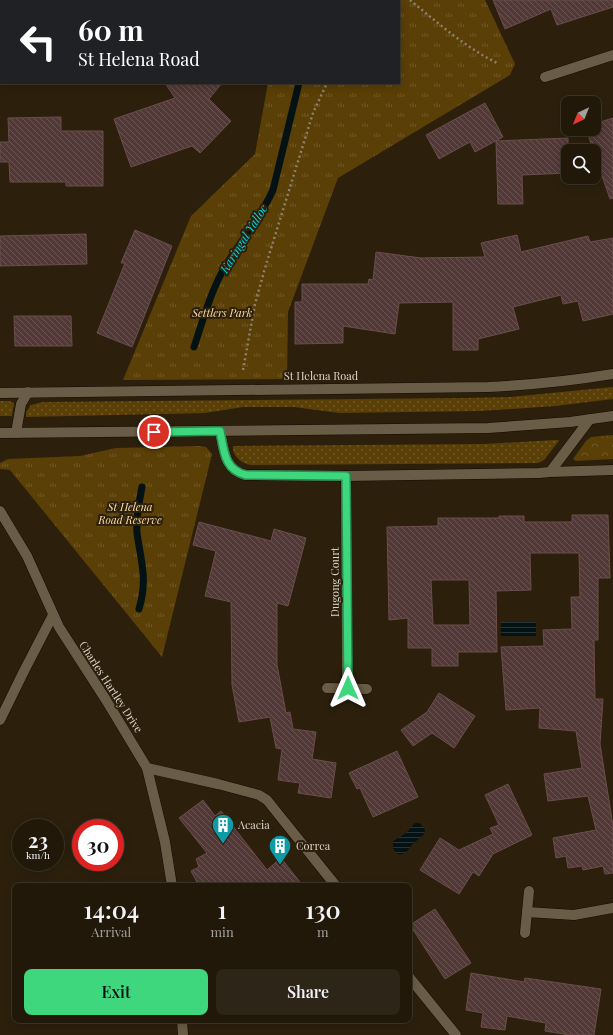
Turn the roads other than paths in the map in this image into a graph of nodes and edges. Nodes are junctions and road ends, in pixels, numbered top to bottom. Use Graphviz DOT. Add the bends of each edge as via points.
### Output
graph roads {
  1 [pos="613,55"];
  2 [pos="545,77"];
  3 [pos="613,374"];
  4 [pos="28,392"];
  5 [pos="0,393"];
  6 [pos="613,416"];
  7 [pos="590,419"];
  8 [pos="220,431"];
  9 [pos="0,433"];
  10 [pos="16,433"];
  11 [pos="613,470"];
  12 [pos="550,472"];
  13 [pos="346,476"];
  14 [pos="0,511"];
  15 [pos="53,615"];
  16 [pos="327,688"];
  17 [pos="348,688"];
  18 [pos="367,689"];
  19 [pos="0,720"];
  20 [pos="147,768"];
  21 [pos="171,883"];
  22 [pos="334,883"];
  23 [pos="529,891"];
  24 [pos="613,908"];
  25 [pos="527,912"];
  26 [pos="525,933"];
  27 [pos="412,981"];
  28 [pos="182,1023"];
  29 [pos="183,1035"];
  30 [pos="456,1035"];
  1 -- 2 [label="street"];
  3 -- 4 [label="street, St Helena Road" via="533,384 488,386"];
  4 -- 5 [label="street, St Helena Road"];
  4 -- 10 [label="street" via="21,404"];
  6 -- 7 [label="street"];
  7 -- 8 [label="street" via="488,428"];
  7 -- 12 [label="street"];
  8 -- 10 [label="street"];
  8 -- 13 [label="street" via="227,461 238,473"];
  9 -- 10 [label="street"];
  11 -- 12 [label="street"];
  12 -- 13 [label="street"];
  13 -- 17 [label="street, Dugong Court"];
  14 -- 15 [label="street, Charles Hartley Drive" via="27,556"];
  15 -- 19 [label="street"];
  15 -- 20 [label="street, Charles Hartley Drive"];
  16 -- 17 [label="street"];
  17 -- 18 [label="street"];
  20 -- 21 [label="street, Charles Hartley Drive"];
  20 -- 22 [label="street" via="259,795 279,815"];
  23 -- 25 [label="street"];
  24 -- 25 [label="street" via="574,915"];
  25 -- 26 [label="street"];
  27 -- 30 [label="street"];
  28 -- 29 [label="street"];
}
